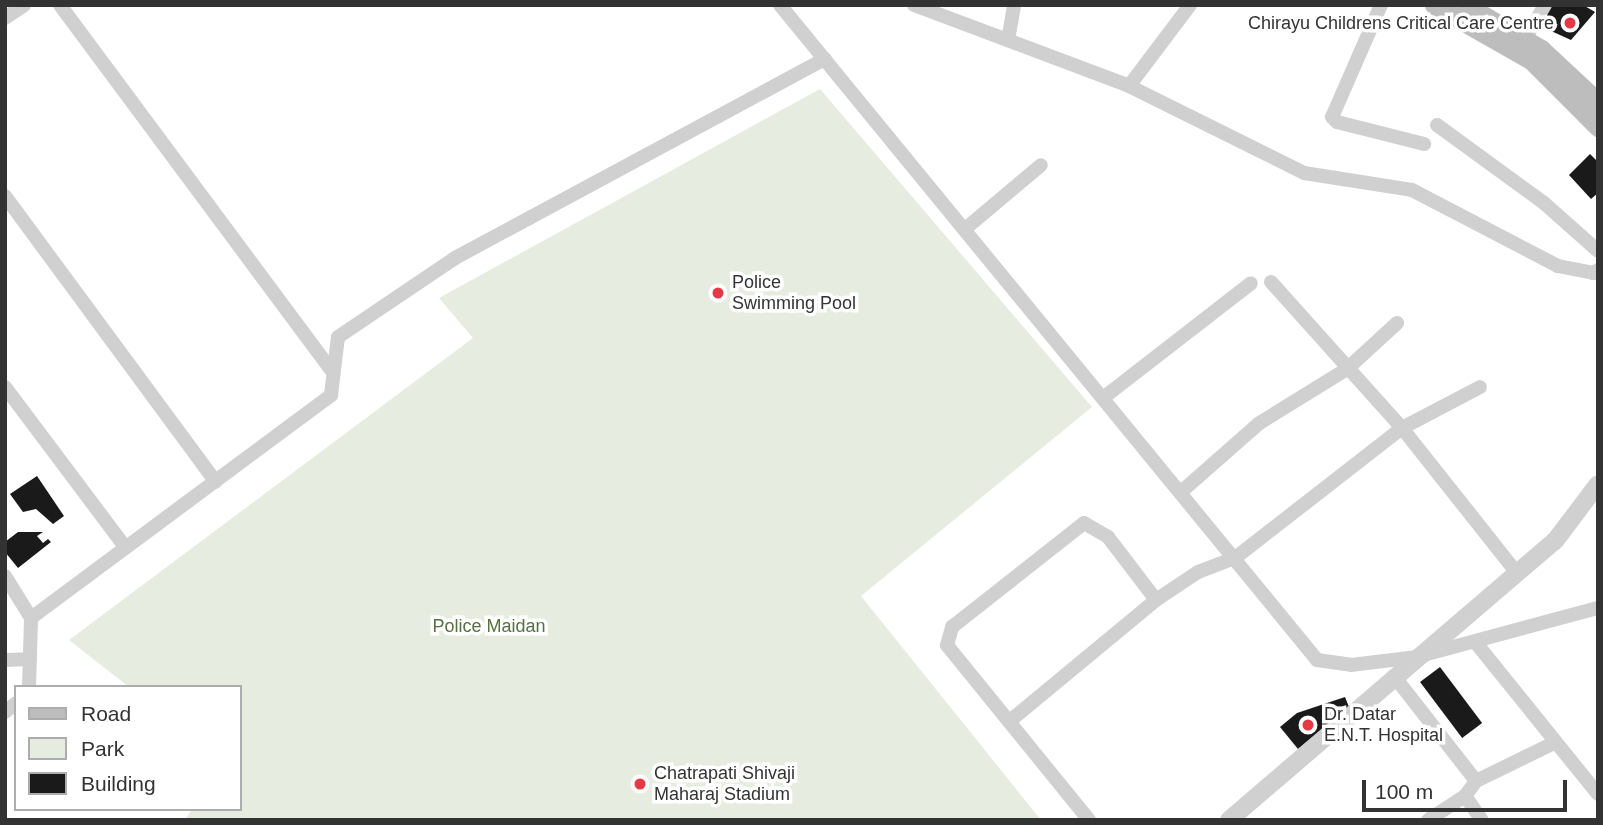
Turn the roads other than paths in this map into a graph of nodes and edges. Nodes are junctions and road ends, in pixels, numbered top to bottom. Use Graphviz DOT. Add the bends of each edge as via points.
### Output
graph roads {
  1 [pos="24,5"];
  2 [pos="60,5"];
  3 [pos="780,5"];
  4 [pos="914,5"];
  5 [pos="1014,5"];
  6 [pos="1190,5"];
  7 [pos="1381,5"];
  8 [pos="1434,5"];
  9 [pos="1466,5"];
  10 [pos="1545,5"];
  11 [pos="5,18"];
  12 [pos="1007,40"];
  13 [pos="1521,45"];
  14 [pos="825,59"];
  15 [pos="1129,86"];
  16 [pos="1598,102"];
  17 [pos="1437,125"];
  18 [pos="1598,127"];
  19 [pos="1424,144"];
  20 [pos="1041,165"];
  21 [pos="5,195"];
  22 [pos="965,229"];
  23 [pos="1598,251"];
  24 [pos="1598,270"];
  25 [pos="1271,282"];
  26 [pos="1251,283"];
  27 [pos="1397,323"];
  28 [pos="1347,369"];
  29 [pos="332,373"];
  30 [pos="5,387"];
  31 [pos="1480,387"];
  32 [pos="1103,398"];
  33 [pos="1402,428"];
  34 [pos="216,482"];
  35 [pos="1596,489"];
  36 [pos="1181,492"];
  37 [pos="126,548"];
  38 [pos="1235,558"];
  39 [pos="1517,573"];
  40 [pos="5,576"];
  41 [pos="1156,600"];
  42 [pos="1598,608"];
  43 [pos="31,618"];
  44 [pos="1476,643"];
  45 [pos="1416,657"];
  46 [pos="30,659"];
  47 [pos="5,660"];
  48 [pos="1394,676"];
  49 [pos="29,685"];
  50 [pos="1011,720"];
  51 [pos="1554,743"];
  52 [pos="1476,781"];
  53 [pos="1598,794"];
  54 [pos="1465,796"];
  55 [pos="1232,818"];
  56 [pos="1089,820"];
  57 [pos="1428,820"];
  58 [pos="1482,820"];
  1 -- 11 [label="street"];
  2 -- 29 [label="street"];
  3 -- 14 [label="street"];
  4 -- 12 [label="street"];
  5 -- 12 [label="street"];
  6 -- 15 [label="street"];
  7 -- 19 [label="street" via="1332,117 1336,122"];
  8 -- 13 [label="main road"];
  9 -- 13 [label="main road"];
  10 -- 13 [label="street"];
  12 -- 15 [label="street"];
  13 -- 16 [label="main road"];
  13 -- 18 [label="main road"];
  14 -- 22 [label="street"];
  14 -- 29 [label="street" via="455,258 338,337"];
  15 -- 24 [label="street" via="1304,173 1412,190 1558,266"];
  17 -- 23 [label="street" via="1544,203"];
  20 -- 22 [label="street"];
  21 -- 34 [label="street"];
  22 -- 32 [label="street"];
  25 -- 28 [label="street"];
  26 -- 32 [label="street"];
  27 -- 28 [label="street"];
  28 -- 33 [label="street"];
  28 -- 36 [label="street" via="1258,424"];
  29 -- 34 [label="street" via="331,395"];
  30 -- 37 [label="street"];
  31 -- 33 [label="street"];
  32 -- 36 [label="street"];
  33 -- 38 [label="street"];
  33 -- 39 [label="street"];
  34 -- 37 [label="street"];
  35 -- 39 [label="street" via="1555,541"];
  36 -- 38 [label="street"];
  37 -- 43 [label="street"];
  38 -- 41 [label="street" via="1198,572"];
  38 -- 45 [label="street" via="1317,660 1351,665"];
  39 -- 45 [label="street"];
  40 -- 43 [label="street"];
  41 -- 50 [label="street"];
  41 -- 50 [label="street" via="1108,537 1084,523 952,627 947,645"];
  42 -- 44 [label="street"];
  43 -- 46 [label="street"];
  44 -- 45 [label="street"];
  44 -- 51 [label="street"];
  45 -- 48 [label="street"];
  46 -- 47 [label="street"];
  46 -- 49 [label="street"];
  48 -- 52 [label="street"];
  48 -- 55 [label="street"];
  50 -- 56 [label="street"];
  51 -- 52 [label="street"];
  51 -- 53 [label="street"];
  52 -- 54 [label="street"];
  54 -- 57 [label="street"];
  54 -- 58 [label="street"];
}
